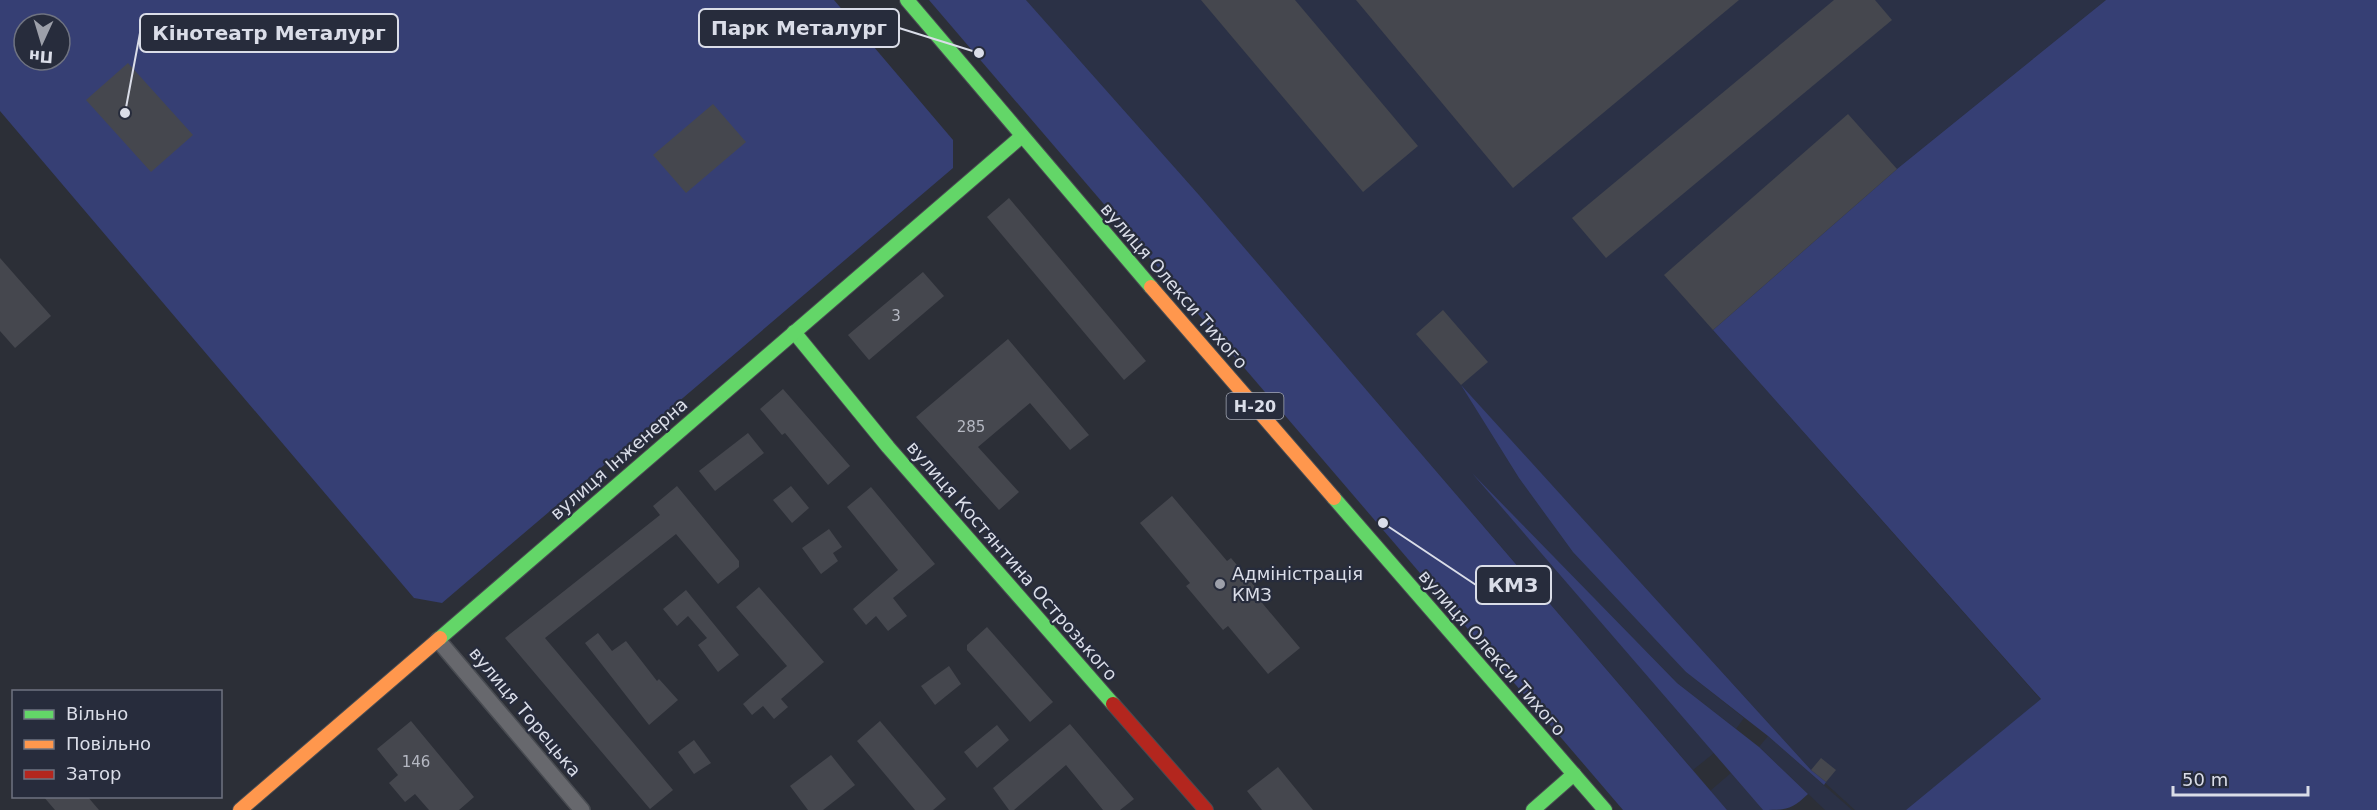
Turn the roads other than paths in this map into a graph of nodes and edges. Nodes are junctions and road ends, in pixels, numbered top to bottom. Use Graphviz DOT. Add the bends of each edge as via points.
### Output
graph roads {
  1 [pos="907,0"];
  2 [pos="1022,136"];
  3 [pos="794,332"];
  4 [pos="438,640"];
  5 [pos="1574,774"];
  6 [pos="240,810"];
  7 [pos="582,810"];
  8 [pos="1206,810"];
  9 [pos="1533,810"];
  10 [pos="1605,810"];
  1 -- 2 [label="street, вулиця Олекси Тихого / Н-20"];
  2 -- 3 [label="street, вулиця Інженерна"];
  2 -- 5 [label="street, вулиця Олекси Тихого / Н-20"];
  3 -- 4 [label="street, вулиця Інженерна"];
  3 -- 8 [label="street, вулиця Костянтина Острозького" via="888,447"];
  4 -- 6 [label="street, вулиця Інженерна"];
  4 -- 7 [label="street, вулиця Торецька"];
  5 -- 9 [label="street"];
  5 -- 10 [label="street, вулиця Олекси Тихого / Н-20"];
}
